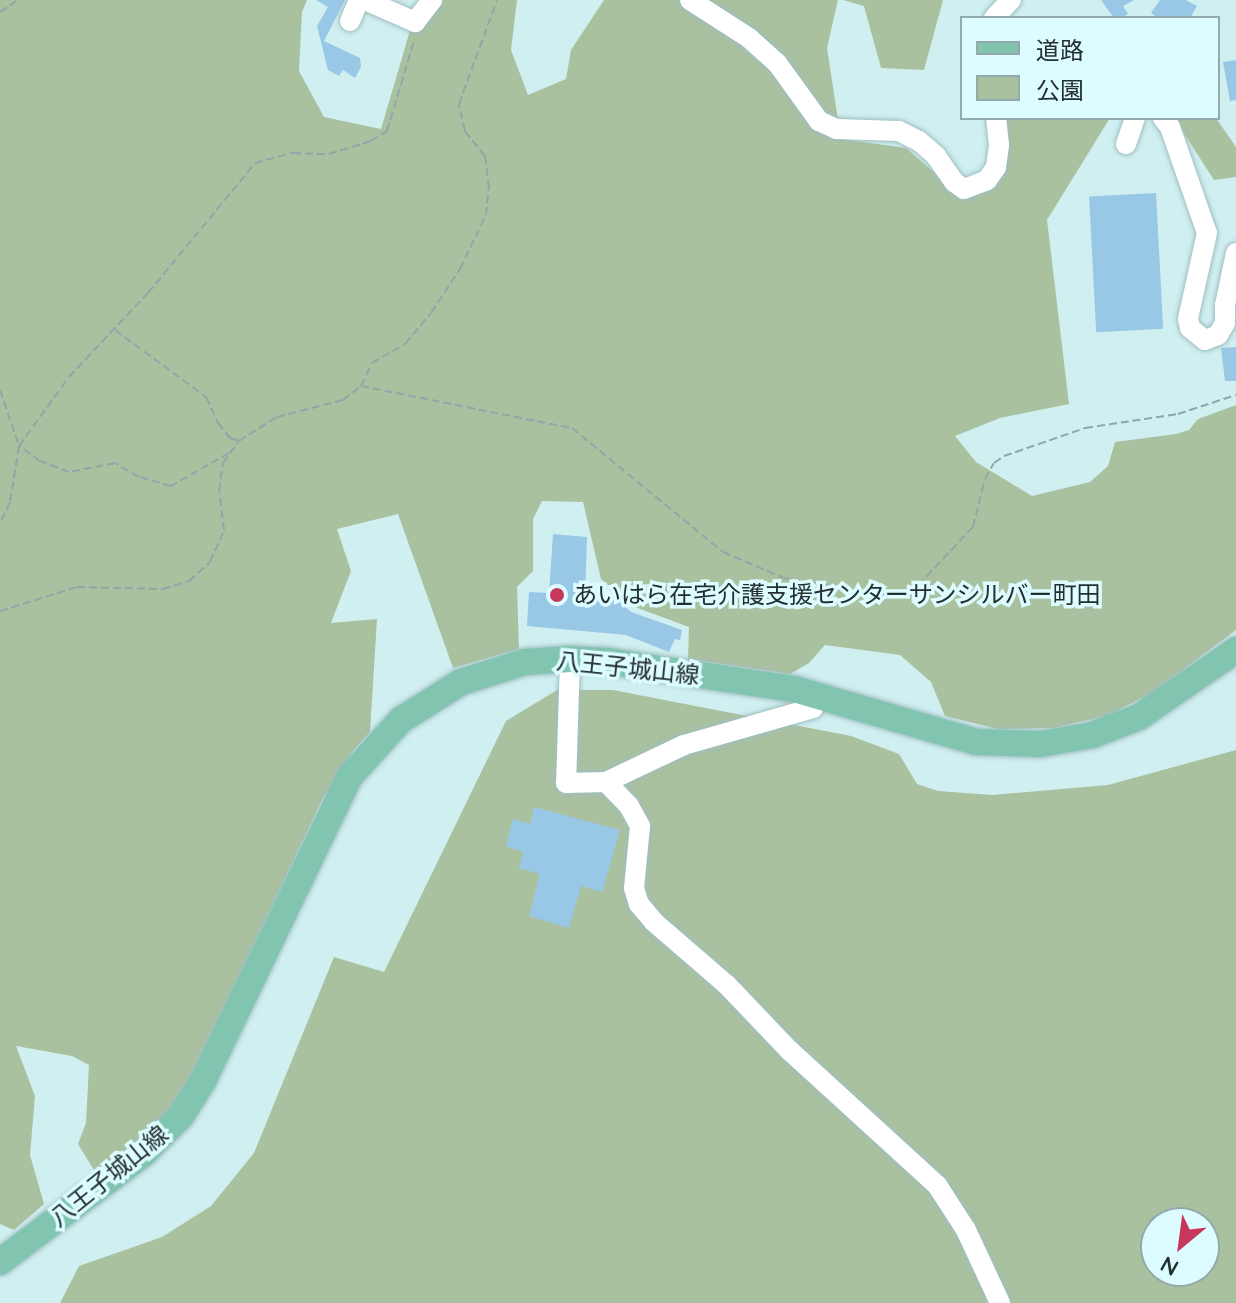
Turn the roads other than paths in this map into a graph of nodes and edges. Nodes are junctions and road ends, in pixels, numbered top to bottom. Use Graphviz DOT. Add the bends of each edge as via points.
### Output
graph roads {
  1 [pos="362,0"];
  2 [pos="432,0"];
  3 [pos="690,0"];
  4 [pos="1011,0"];
  5 [pos="996,16"];
  6 [pos="350,21"];
  7 [pos="996,120"];
  8 [pos="1134,120"];
  9 [pos="1164,120"];
  10 [pos="1126,144"];
  11 [pos="1236,253"];
  12 [pos="1235,653"];
  13 [pos="570,659"];
  14 [pos="818,695"];
  15 [pos="606,782"];
  16 [pos="1,1260"];
  17 [pos="1000,1303"];
  1 -- 2 [label="street" via="409,22 420,20"];
  1 -- 6 [label="street"];
  3 -- 7 [label="street" via="777,63 819,121 836,129 899,131 936,156 964,189 987,180 996,167"];
  4 -- 5 [label="street"];
  8 -- 10 [label="street"];
  9 -- 11 [label="street" via="1207,233 1188,319 1190,328 1205,340 1218,335 1225,323"];
  12 -- 14 [label="main road, 八王子城山線" via="1139,717 1092,735 1040,744 964,739"];
  13 -- 14 [label="main road, 八王子城山線"];
  13 -- 15 [label="street" via="566,783"];
  13 -- 16 [label="main road, 八王子城山線" via="525,662 461,682 423,704 381,739 339,796 189,1105 143,1154"];
  14 -- 15 [label="street" via="813,708 684,745"];
  15 -- 17 [label="street" via="640,826 634,888 639,904 937,1185 966,1230"];
}
